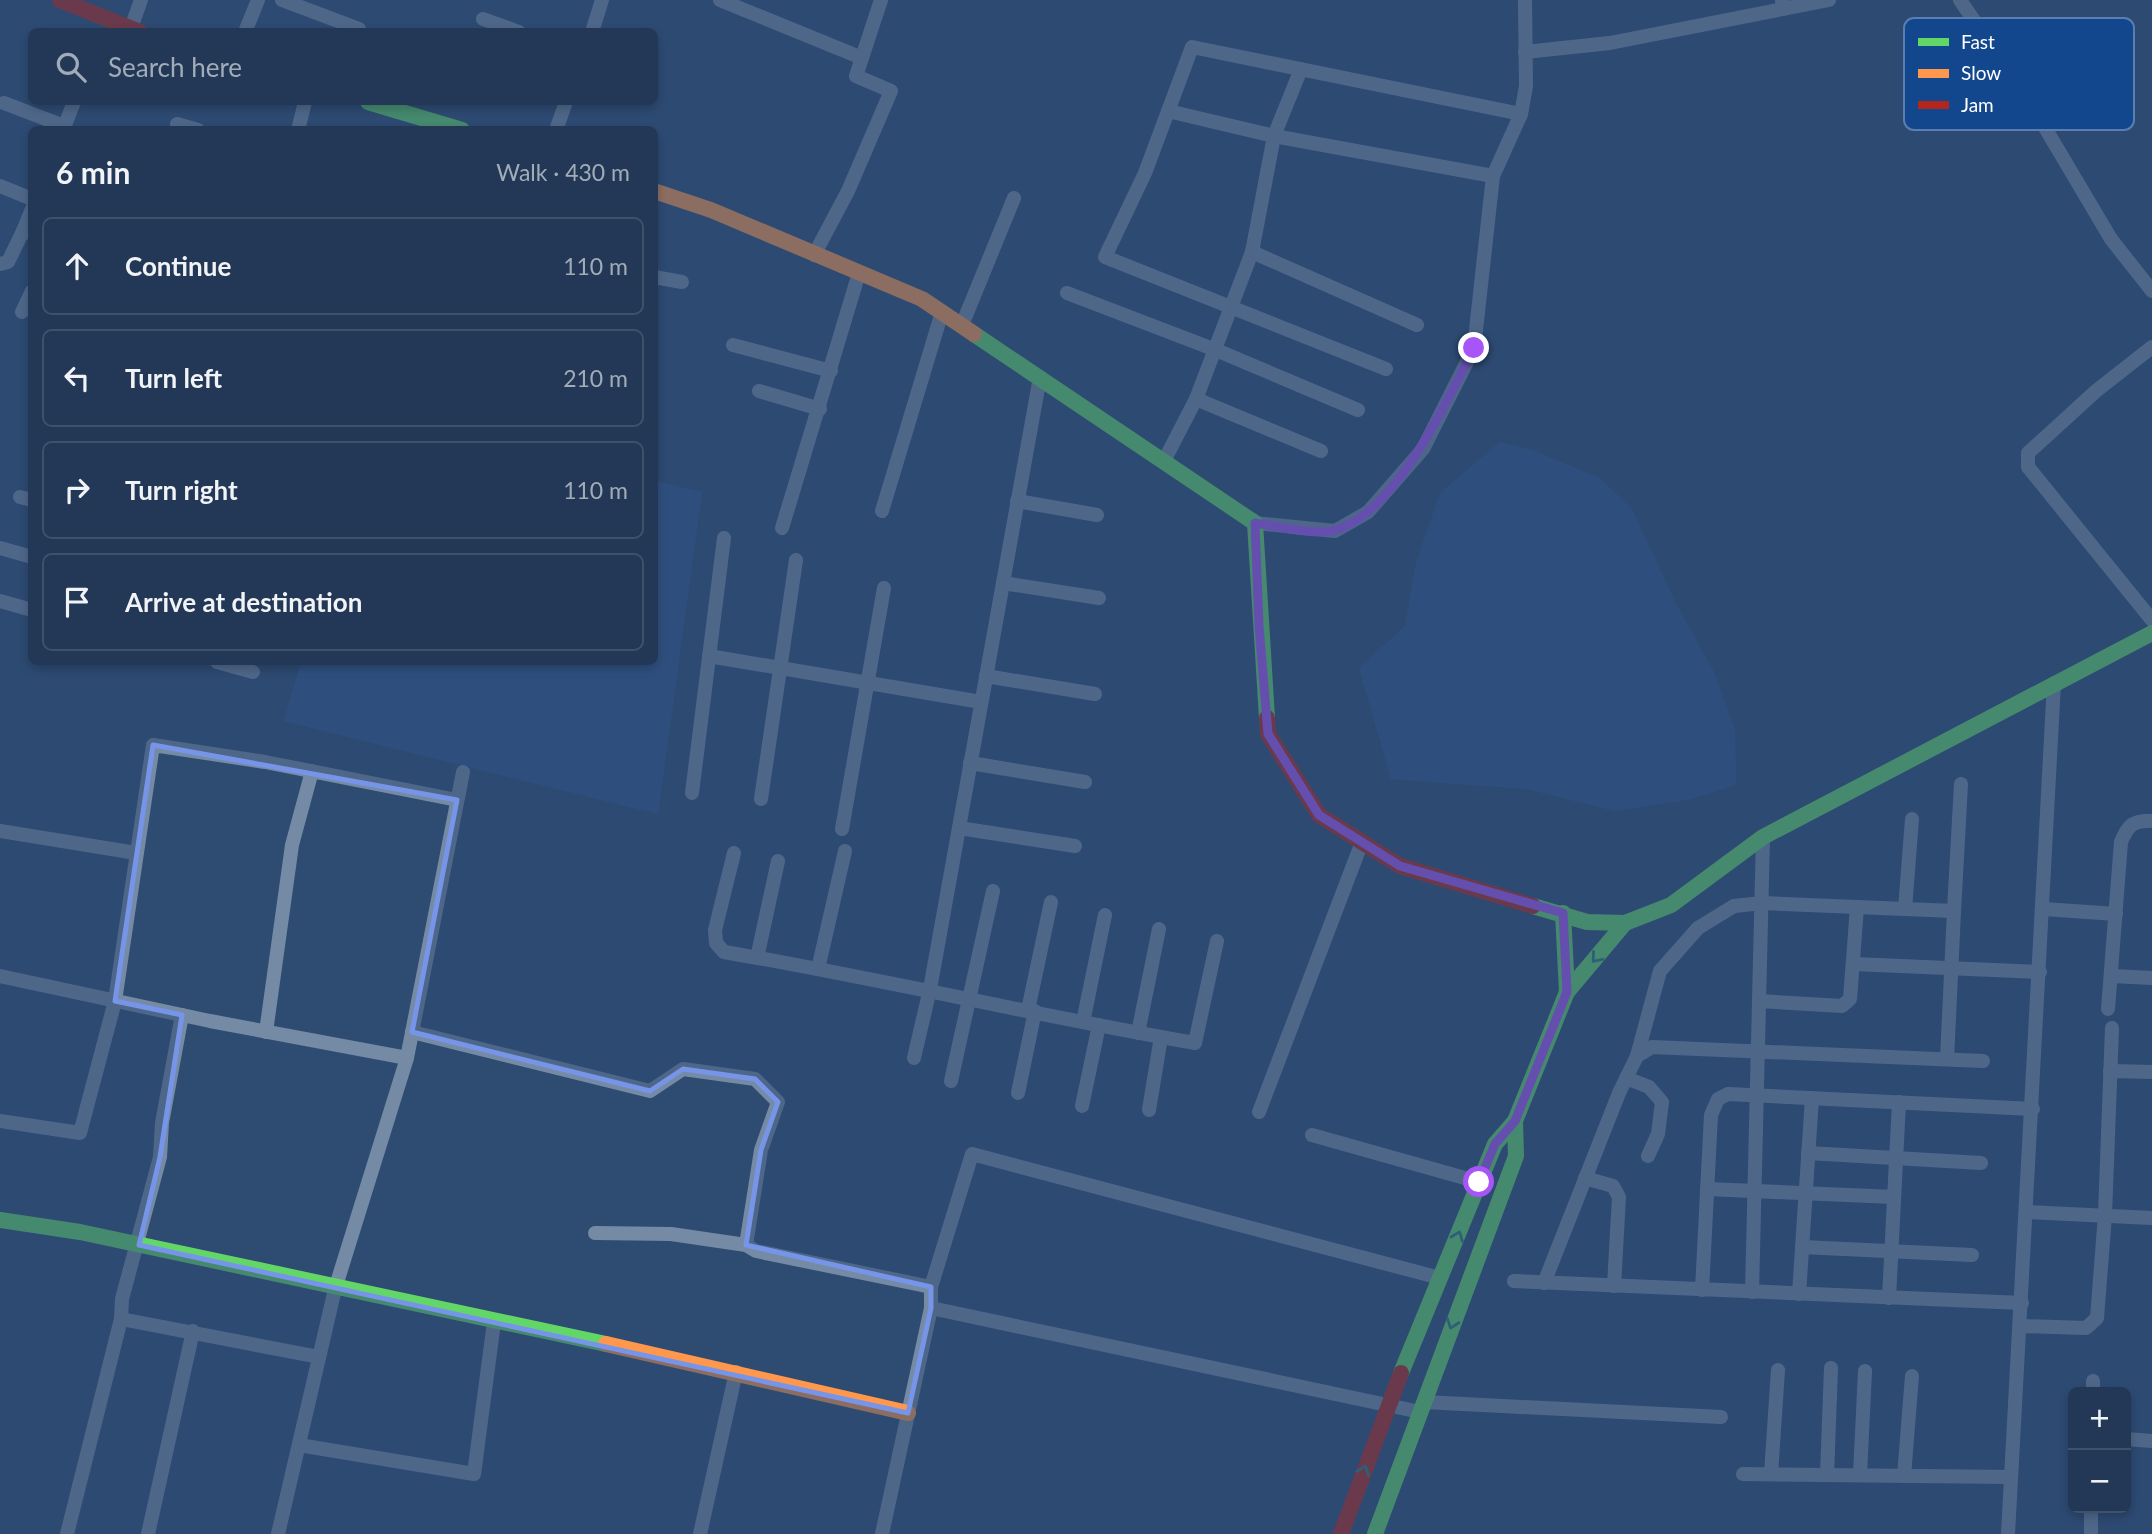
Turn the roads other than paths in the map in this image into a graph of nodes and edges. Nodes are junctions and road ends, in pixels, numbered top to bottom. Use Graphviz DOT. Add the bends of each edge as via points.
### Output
graph roads {
  1 [pos="60,0"];
  2 [pos="141,0"];
  3 [pos="258,0"];
  4 [pos="282,0"];
  5 [pos="602,0"];
  6 [pos="720,0"];
  7 [pos="881,0"];
  8 [pos="1525,0"];
  9 [pos="1829,0"];
  10 [pos="1960,0"];
  11 [pos="1782,5"];
  12 [pos="1972,18"];
  13 [pos="483,19"];
  14 [pos="104,25"];
  15 [pos="123,28"];
  16 [pos="135,28"];
  17 [pos="247,28"];
  18 [pos="356,28"];
  19 [pos="508,28"];
  20 [pos="593,28"];
  21 [pos="1525,52"];
  22 [pos="862,58"];
  23 [pos="1301,69"];
  24 [pos="4,103"];
  25 [pos="73,105"];
  26 [pos="305,105"];
  27 [pos="378,105"];
  28 [pos="565,105"];
  29 [pos="1168,111"];
  30 [pos="1521,114"];
  31 [pos="177,124"];
  32 [pos="58,126"];
  33 [pos="64,126"];
  34 [pos="184,126"];
  35 [pos="299,126"];
  36 [pos="448,126"];
  37 [pos="557,126"];
  38 [pos="2046,130"];
  39 [pos="1274,136"];
  40 [pos="1493,177"];
  41 [pos="0,186"];
  42 [pos="658,192"];
  43 [pos="28,197"];
  44 [pos="1014,198"];
  45 [pos="27,232"];
  46 [pos="1252,252"];
  47 [pos="814,255"];
  48 [pos="0,264"];
  49 [pos="859,273"];
  50 [pos="658,278"];
  51 [pos="682,282"];
  52 [pos="2152,291"];
  53 [pos="1067,293"];
  54 [pos="28,300"];
  55 [pos="1229,307"];
  56 [pos="23,312"];
  57 [pos="942,312"];
  58 [pos="962,325"];
  59 [pos="1417,325"];
  60 [pos="733,345"];
  61 [pos="2152,347"];
  62 [pos="1216,350"];
  63 [pos="1387,369"];
  64 [pos="831,371"];
  65 [pos="1040,377"];
  66 [pos="759,391"];
  67 [pos="1196,399"];
  68 [pos="820,409"];
  69 [pos="1358,410"];
  70 [pos="1321,451"];
  71 [pos="1164,461"];
  72 [pos="1017,501"];
  73 [pos="883,511"];
  74 [pos="1097,514"];
  75 [pos="1255,523"];
  76 [pos="782,528"];
  77 [pos="724,538"];
  78 [pos="0,548"];
  79 [pos="28,556"];
  80 [pos="796,560"];
  81 [pos="1003,583"];
  82 [pos="884,588"];
  83 [pos="1099,598"];
  84 [pos="0,601"];
  85 [pos="28,609"];
  86 [pos="2152,620"];
  87 [pos="2152,633"];
  88 [pos="709,656"];
  89 [pos="228,665"];
  90 [pos="778,668"];
  91 [pos="253,672"];
  92 [pos="986,676"];
  93 [pos="2054,682"];
  94 [pos="867,683"];
  95 [pos="1095,694"];
  96 [pos="981,702"];
  97 [pos="970,763"];
  98 [pos="312,771"];
  99 [pos="463,772"];
  100 [pos="1085,782"];
  101 [pos="1961,784"];
  102 [pos="692,793"];
  103 [pos="761,799"];
  104 [pos="457,800"];
  105 [pos="1912,819"];
  106 [pos="2152,821"];
  107 [pos="842,828"];
  108 [pos="959,828"];
  109 [pos="0,831"];
  110 [pos="1763,837"];
  111 [pos="1362,842"];
  112 [pos="1075,846"];
  113 [pos="845,851"];
  114 [pos="136,853"];
  115 [pos="734,853"];
  116 [pos="778,861"];
  117 [pos="993,891"];
  118 [pos="1051,902"];
  119 [pos="1762,903"];
  120 [pos="1857,907"];
  121 [pos="1905,909"];
  122 [pos="2044,909"];
  123 [pos="1954,911"];
  124 [pos="1563,913"];
  125 [pos="2116,914"];
  126 [pos="1104,915"];
  127 [pos="1625,923"];
  128 [pos="1159,929"];
  129 [pos="1217,941"];
  130 [pos="757,958"];
  131 [pos="1854,964"];
  132 [pos="1951,968"];
  133 [pos="818,969"];
  134 [pos="2040,972"];
  135 [pos="0,976"];
  136 [pos="2112,976"];
  137 [pos="2152,978"];
  138 [pos="930,989"];
  139 [pos="1567,992"];
  140 [pos="970,998"];
  141 [pos="115,1001"];
  142 [pos="1759,1001"];
  143 [pos="2108,1009"];
  144 [pos="1031,1011"];
  145 [pos="182,1015"];
  146 [pos="1083,1021"];
  147 [pos="1099,1025"];
  148 [pos="2112,1028"];
  149 [pos="266,1032"];
  150 [pos="412,1032"];
  151 [pos="1138,1033"];
  152 [pos="1161,1037"];
  153 [pos="1758,1051"];
  154 [pos="1637,1056"];
  155 [pos="407,1058"];
  156 [pos="914,1058"];
  157 [pos="1947,1059"];
  158 [pos="1983,1061"];
  159 [pos="2110,1071"];
  160 [pos="2152,1072"];
  161 [pos="1626,1078"];
  162 [pos="951,1081"];
  163 [pos="1018,1093"];
  164 [pos="1757,1095"];
  165 [pos="1812,1098"];
  166 [pos="1899,1102"];
  167 [pos="1082,1105"];
  168 [pos="2033,1109"];
  169 [pos="1149,1110"];
  170 [pos="1259,1112"];
  171 [pos="0,1121"];
  172 [pos="1515,1121"];
  173 [pos="1312,1135"];
  174 [pos="1808,1153"];
  175 [pos="1648,1156"];
  176 [pos="1896,1158"];
  177 [pos="1981,1163"];
  178 [pos="1585,1178"];
  179 [pos="1479,1182"];
  180 [pos="1707,1189"];
  181 [pos="1755,1191"];
  182 [pos="1805,1194"];
  183 [pos="1894,1198"];
  184 [pos="2027,1212"];
  185 [pos="2105,1215"];
  186 [pos="2152,1218"];
  187 [pos="0,1220"];
  188 [pos="596,1233"];
  189 [pos="139,1245"];
  190 [pos="746,1245"];
  191 [pos="1802,1247"];
  192 [pos="1892,1251"];
  193 [pos="1972,1255"];
  194 [pos="1440,1278"];
  195 [pos="1514,1281"];
  196 [pos="1544,1283"];
  197 [pos="1614,1286"];
  198 [pos="931,1287"];
  199 [pos="335,1289"];
  200 [pos="1702,1290"];
  201 [pos="1752,1292"];
  202 [pos="1798,1294"];
  203 [pos="1889,1298"];
  204 [pos="2022,1303"];
  205 [pos="931,1308"];
  206 [pos="121,1319"];
  207 [pos="494,1322"];
  208 [pos="2021,1326"];
  209 [pos="193,1331"];
  210 [pos="319,1357"];
  211 [pos="1831,1368"];
  212 [pos="1778,1370"];
  213 [pos="1865,1371"];
  214 [pos="736,1373"];
  215 [pos="1912,1376"];
  216 [pos="1388,1405"];
  217 [pos="1422,1407"];
  218 [pos="908,1413"];
  219 [pos="1721,1417"];
  220 [pos="2131,1439"];
  221 [pos="2152,1441"];
  222 [pos="299,1446"];
  223 [pos="1742,1474"];
  224 [pos="1771,1474"];
  225 [pos="1827,1475"];
  226 [pos="1860,1475"];
  227 [pos="1904,1476"];
  228 [pos="2011,1477"];
  229 [pos="2091,1513"];
  230 [pos="67,1534"];
  231 [pos="148,1534"];
  232 [pos="278,1534"];
  233 [pos="700,1534"];
  234 [pos="882,1534"];
  235 [pos="1340,1534"];
  236 [pos="1376,1534"];
  237 [pos="2008,1534"];
  238 [pos="2091,1534"];
  1 -- 14 [label="street"];
  2 -- 16 [label="street"];
  3 -- 17 [label="street"];
  4 -- 18 [label="street"];
  5 -- 20 [label="street"];
  6 -- 22 [label="street"];
  7 -- 22 [label="street"];
  8 -- 21 [label="street"];
  9 -- 11 [label="street"];
  10 -- 12 [label="street"];
  11 -- 21 [label="street" via="1610,43"];
  13 -- 19 [label="street"];
  14 -- 15 [label="street"];
  21 -- 30 [label="street"];
  22 -- 47 [label="street" via="856,76 891,91 848,191"];
  23 -- 29 [label="street" via="1192,47"];
  23 -- 30 [label="street"];
  23 -- 39 [label="street"];
  24 -- 32 [label="street"];
  25 -- 33 [label="street"];
  26 -- 35 [label="street"];
  27 -- 36 [label="street"];
  28 -- 37 [label="street"];
  29 -- 39 [label="street"];
  29 -- 55 [label="street" via="1105,257"];
  30 -- 40 [label="street"];
  31 -- 34 [label="street"];
  38 -- 52 [label="street" via="2111,239"];
  39 -- 40 [label="street"];
  39 -- 46 [label="street"];
  40 -- 75 [label="street" via="1474,348 1423,449 1367,512 1335,531"];
  41 -- 43 [label="street"];
  42 -- 47 [label="street"];
  44 -- 58 [label="street"];
  45 -- 48 [label="street" via="8,262"];
  46 -- 55 [label="street"];
  46 -- 59 [label="street"];
  47 -- 49 [label="street"];
  49 -- 57 [label="street"];
  49 -- 64 [label="street"];
  50 -- 51 [label="street"];
  53 -- 62 [label="street"];
  54 -- 56 [label="street"];
  55 -- 62 [label="street"];
  55 -- 63 [label="street"];
  57 -- 58 [label="street"];
  57 -- 73 [label="street"];
  58 -- 65 [label="street"];
  60 -- 64 [label="street"];
  61 -- 86 [label="street" via="2028,453 2028,467"];
  62 -- 67 [label="street"];
  62 -- 69 [label="street"];
  64 -- 68 [label="street"];
  65 -- 71 [label="street"];
  65 -- 72 [label="street"];
  66 -- 68 [label="street"];
  67 -- 70 [label="street"];
  67 -- 71 [label="street"];
  68 -- 76 [label="street"];
  71 -- 75 [label="street"];
  72 -- 74 [label="street"];
  72 -- 81 [label="street"];
  75 -- 111 [label="street" via="1268,734 1319,815"];
  77 -- 88 [label="street"];
  78 -- 79 [label="street"];
  80 -- 90 [label="street"];
  81 -- 83 [label="street"];
  81 -- 92 [label="street"];
  82 -- 94 [label="street"];
  84 -- 85 [label="street"];
  87 -- 93 [label="street"];
  88 -- 90 [label="street"];
  88 -- 102 [label="street"];
  89 -- 91 [label="street"];
  90 -- 94 [label="street"];
  90 -- 103 [label="street"];
  92 -- 95 [label="street"];
  92 -- 96 [label="street"];
  93 -- 110 [label="street"];
  93 -- 122 [label="street"];
  94 -- 96 [label="street"];
  94 -- 107 [label="street"];
  96 -- 97 [label="street"];
  97 -- 100 [label="street"];
  97 -- 108 [label="street"];
  98 -- 104 [label="street"];
  98 -- 114 [label="street" via="153,745"];
  98 -- 149 [label="street" via="292,845"];
  99 -- 104 [label="street"];
  101 -- 123 [label="street"];
  104 -- 150 [label="street"];
  105 -- 121 [label="street"];
  106 -- 125 [label="street" via="2137,820 2128,826 2121,842"];
  108 -- 112 [label="street"];
  108 -- 138 [label="street"];
  109 -- 114 [label="street"];
  110 -- 119 [label="street"];
  110 -- 127 [label="street" via="1671,905"];
  111 -- 124 [label="street" via="1400,866"];
  111 -- 170 [label="street"];
  113 -- 133 [label="street"];
  114 -- 141 [label="street"];
  115 -- 130 [label="street" via="715,930 716,943 724,952"];
  116 -- 130 [label="street"];
  117 -- 140 [label="street"];
  118 -- 144 [label="street"];
  119 -- 120 [label="street"];
  119 -- 142 [label="street"];
  119 -- 154 [label="street" via="1734,906 1698,928 1660,971"];
  120 -- 121 [label="street"];
  120 -- 131 [label="street"];
  121 -- 123 [label="street"];
  122 -- 125 [label="street"];
  122 -- 134 [label="street"];
  123 -- 132 [label="street"];
  124 -- 127 [label="street" via="1587,922"];
  124 -- 139 [label="street"];
  125 -- 136 [label="street"];
  126 -- 146 [label="street"];
  127 -- 139 [label="street, one-way"];
  128 -- 151 [label="street"];
  129 -- 152 [label="street" via="1195,1043"];
  130 -- 133 [label="street"];
  131 -- 132 [label="street"];
  131 -- 142 [label="street" via="1850,999 1842,1006"];
  132 -- 134 [label="street"];
  132 -- 157 [label="street"];
  133 -- 138 [label="street"];
  134 -- 168 [label="street"];
  135 -- 141 [label="street"];
  136 -- 137 [label="street"];
  136 -- 143 [label="street"];
  138 -- 140 [label="street"];
  138 -- 156 [label="street"];
  139 -- 172 [label="street"];
  140 -- 144 [label="street"];
  140 -- 162 [label="street"];
  141 -- 145 [label="street"];
  141 -- 171 [label="street" via="80,1133"];
  142 -- 153 [label="street"];
  144 -- 146 [label="street"];
  144 -- 163 [label="street"];
  145 -- 149 [label="street"];
  145 -- 189 [label="street" via="160,1157"];
  146 -- 147 [label="street"];
  147 -- 151 [label="street"];
  147 -- 167 [label="street"];
  148 -- 159 [label="street"];
  149 -- 155 [label="street"];
  150 -- 155 [label="street"];
  150 -- 190 [label="street" via="650,1091 683,1069 755,1079 778,1102 761,1150"];
  151 -- 152 [label="street"];
  152 -- 169 [label="street"];
  153 -- 154 [label="street" via="1668,1046 1652,1047"];
  153 -- 157 [label="street"];
  153 -- 164 [label="street"];
  154 -- 161 [label="street"];
  155 -- 199 [label="street"];
  157 -- 158 [label="street"];
  159 -- 160 [label="street"];
  159 -- 185 [label="street"];
  161 -- 175 [label="street" via="1649,1087 1662,1102 1658,1134"];
  161 -- 178 [label="street"];
  164 -- 165 [label="street"];
  164 -- 180 [label="street" via="1728,1094 1718,1099 1711,1115"];
  164 -- 181 [label="street"];
  165 -- 166 [label="street"];
  165 -- 174 [label="street"];
  166 -- 168 [label="street"];
  166 -- 176 [label="street"];
  168 -- 184 [label="street"];
  172 -- 179 [label="street" via="1495,1144"];
  172 -- 217 [label="street, one-way" via="1516,1156"];
  173 -- 179 [label="street"];
  174 -- 176 [label="street"];
  174 -- 182 [label="street"];
  176 -- 177 [label="street"];
  176 -- 183 [label="street"];
  178 -- 196 [label="street"];
  178 -- 197 [label="street" via="1613,1186 1619,1198"];
  194 -- 179 [label="street, one-way"];
  180 -- 181 [label="street"];
  180 -- 200 [label="street"];
  181 -- 182 [label="street"];
  181 -- 201 [label="street"];
  182 -- 183 [label="street"];
  182 -- 191 [label="street"];
  183 -- 192 [label="street"];
  184 -- 185 [label="street"];
  184 -- 204 [label="street"];
  185 -- 186 [label="street"];
  185 -- 208 [label="street" via="2097,1318 2085,1328"];
  187 -- 189 [label="street"];
  188 -- 190 [label="street" via="671,1234"];
  189 -- 199 [label="street"];
  189 -- 206 [label="street" via="122,1299"];
  190 -- 198 [label="street" via="756,1251"];
  191 -- 192 [label="street"];
  191 -- 202 [label="street"];
  192 -- 193 [label="street"];
  192 -- 203 [label="street"];
  194 -- 198 [label="street" via="972,1154"];
  194 -- 216 [label="street"];
  195 -- 196 [label="street"];
  196 -- 197 [label="street"];
  197 -- 200 [label="street"];
  198 -- 205 [label="street"];
  199 -- 207 [label="street"];
  199 -- 210 [label="street"];
  200 -- 201 [label="street"];
  201 -- 202 [label="street"];
  202 -- 203 [label="street"];
  203 -- 204 [label="street"];
  204 -- 208 [label="street"];
  205 -- 216 [label="street"];
  205 -- 218 [label="street"];
  206 -- 209 [label="street"];
  206 -- 230 [label="street"];
  207 -- 214 [label="street"];
  207 -- 222 [label="street" via="474,1474"];
  208 -- 228 [label="street"];
  209 -- 210 [label="street"];
  209 -- 231 [label="street"];
  210 -- 222 [label="street"];
  211 -- 225 [label="street"];
  212 -- 224 [label="street"];
  213 -- 226 [label="street"];
  214 -- 218 [label="street"];
  214 -- 233 [label="street"];
  215 -- 227 [label="street"];
  216 -- 217 [label="street"];
  235 -- 216 [label="street, one-way"];
  217 -- 219 [label="street"];
  217 -- 236 [label="street"];
  218 -- 234 [label="street"];
  220 -- 221 [label="street"];
  222 -- 232 [label="street"];
  223 -- 224 [label="street"];
  224 -- 225 [label="street"];
  225 -- 226 [label="street"];
  226 -- 227 [label="street"];
  227 -- 228 [label="street"];
  228 -- 237 [label="street"];
  229 -- 238 [label="street"];
}
